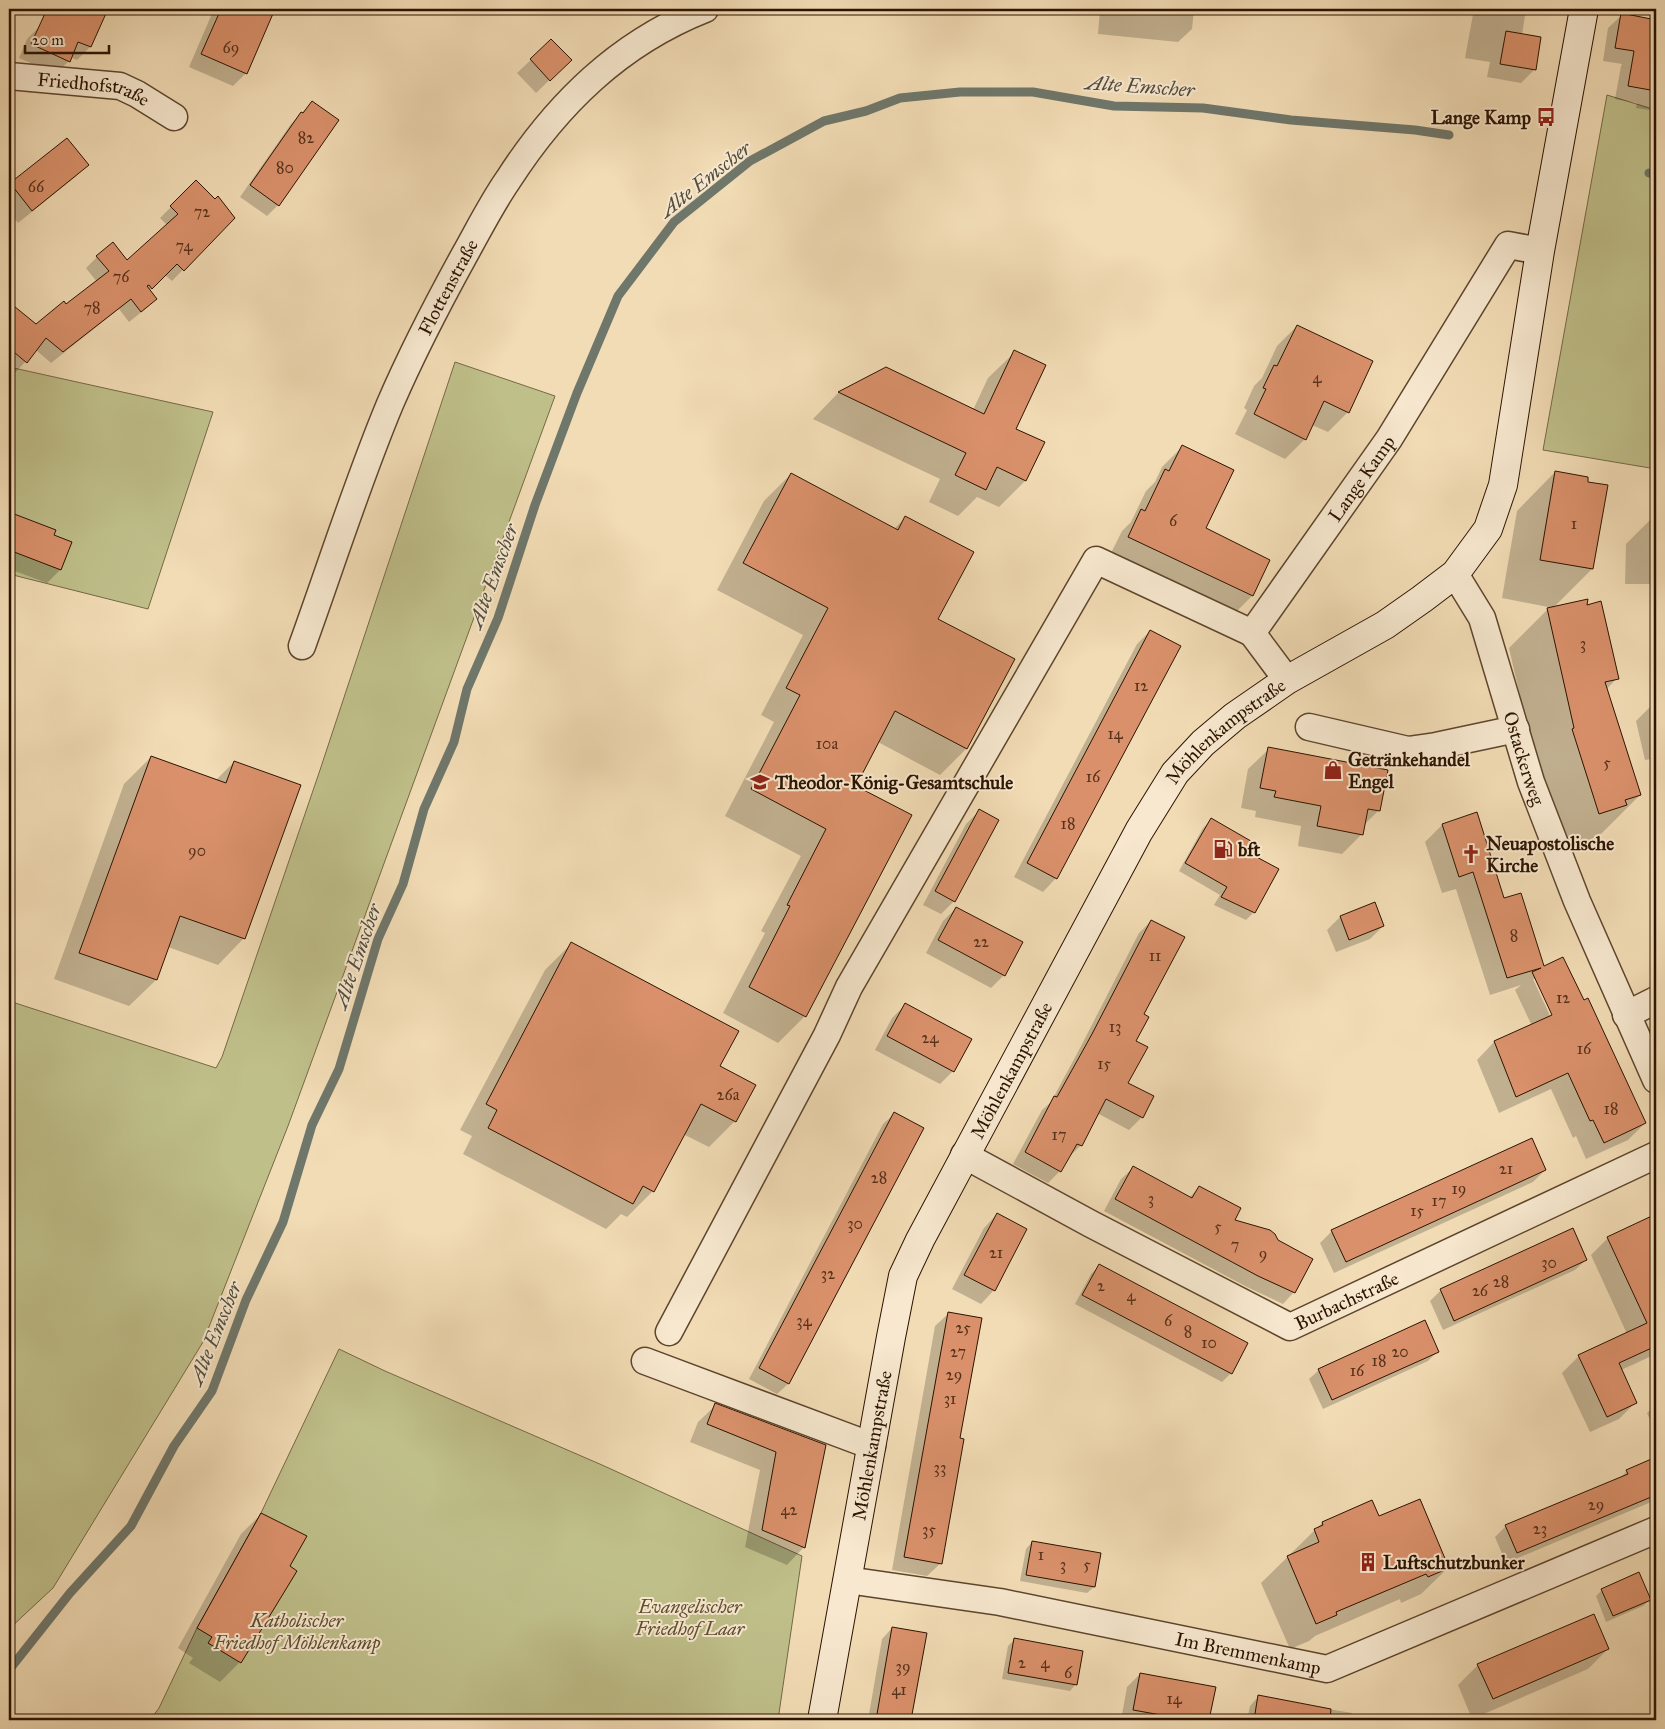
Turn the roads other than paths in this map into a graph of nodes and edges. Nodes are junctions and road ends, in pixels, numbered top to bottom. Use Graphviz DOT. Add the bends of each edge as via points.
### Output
graph roads {
  1 [pos="705,9"];
  2 [pos="1584,9"];
  3 [pos="9,76"];
  4 [pos="174,117"];
  5 [pos="1540,251"];
  6 [pos="1455,574"];
  7 [pos="1252,633"];
  8 [pos="302,646"];
  9 [pos="1287,680"];
  10 [pos="1310,727"];
  11 [pos="1516,729"];
  12 [pos="1656,1000"];
  13 [pos="1626,1015"];
  14 [pos="1656,1080"];
  15 [pos="964,1155"];
  16 [pos="1656,1155"];
  17 [pos="669,1332"];
  18 [pos="645,1361"];
  19 [pos="872,1446"];
  20 [pos="1656,1530"];
  21 [pos="847,1580"];
  22 [pos="822,1720"];
  1 -- 8 [label="street, Flottenstraße" via="662,29 600,71 569,100 507,180 443,293 390,404"];
  2 -- 5 [label="street"];
  3 -- 4 [label="street, Friedhofstraße" via="120,86"];
  5 -- 6 [label="street" via="1504,485 1488,529"];
  5 -- 7 [label="street, Lange Kamp" via="1508,245 1389,438"];
  6 -- 9 [label="street, Möhlenkampstraße" via="1385,625"];
  6 -- 11 [label="street, Ostackerweg" via="1482,618"];
  7 -- 9 [label="street"];
  7 -- 17 [label="street" via="1096,560 849,987 827,1035"];
  9 -- 15 [label="street, Möhlenkampstraße" via="1235,716 1175,773 1139,831"];
  10 -- 11 [label="street" via="1408,750"];
  11 -- 13 [label="street, Ostackerweg" via="1531,782"];
  12 -- 13 [label="street"];
  13 -- 14 [label="street, Ostackerweg"];
  15 -- 16 [label="street, Burbachstraße" via="1290,1327"];
  15 -- 19 [label="street, Möhlenkampstraße" via="903,1276"];
  18 -- 19 [label="street"];
  19 -- 21 [label="street, Möhlenkampstraße"];
  20 -- 21 [label="street, Im Bremmenkamp" via="1327,1669 1000,1602"];
  21 -- 22 [label="street, Möhlenkampstraße"];
}
